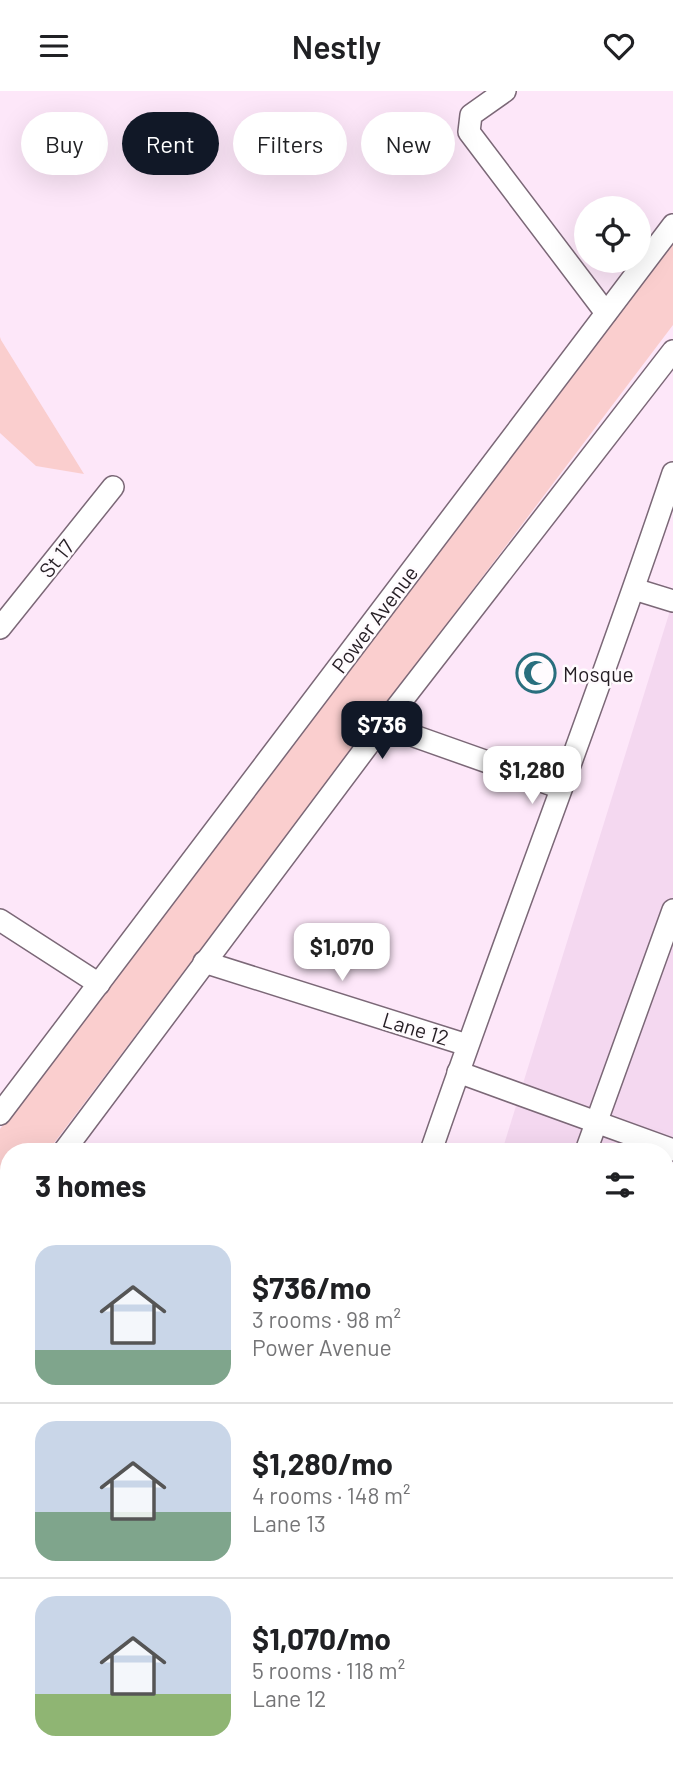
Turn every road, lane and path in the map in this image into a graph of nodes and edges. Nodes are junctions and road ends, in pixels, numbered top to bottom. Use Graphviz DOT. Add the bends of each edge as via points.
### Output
graph roads {
  1 [pos="505,91"];
  2 [pos="673,225"];
  3 [pos="606,313"];
  4 [pos="673,351"];
  5 [pos="673,473"];
  6 [pos="113,487"];
  7 [pos="634,589"];
  8 [pos="673,601"];
  9 [pos="0,628"];
  10 [pos="383,725"];
  11 [pos="561,787"];
  12 [pos="673,910"];
  13 [pos="0,920"];
  14 [pos="204,962"];
  15 [pos="99,984"];
  16 [pos="467,1045"];
  17 [pos="458,1072"];
  18 [pos="0,1114"];
  19 [pos="595,1123"];
  20 [pos="70,1143"];
  21 [pos="434,1143"];
  22 [pos="589,1143"];
  23 [pos="653,1143"];
  1 -- 3 [label="street" via="471,115 469,132"];
  2 -- 3 [label="street, Power Avenue"];
  3 -- 15 [label="street, Power Avenue"];
  4 -- 10 [label="street"];
  5 -- 7 [label="street"];
  6 -- 9 [label="street, St 17"];
  7 -- 8 [label="street"];
  7 -- 11 [label="street"];
  10 -- 11 [label="street"];
  10 -- 14 [label="street"];
  11 -- 16 [label="street"];
  12 -- 19 [label="street"];
  13 -- 15 [label="street"];
  14 -- 16 [label="street, Lane 12"];
  14 -- 20 [label="street"];
  15 -- 18 [label="street, Power Avenue"];
  16 -- 17 [label="street"];
  17 -- 19 [label="street"];
  17 -- 21 [label="street"];
  19 -- 22 [label="street"];
  19 -- 23 [label="street"];
}
